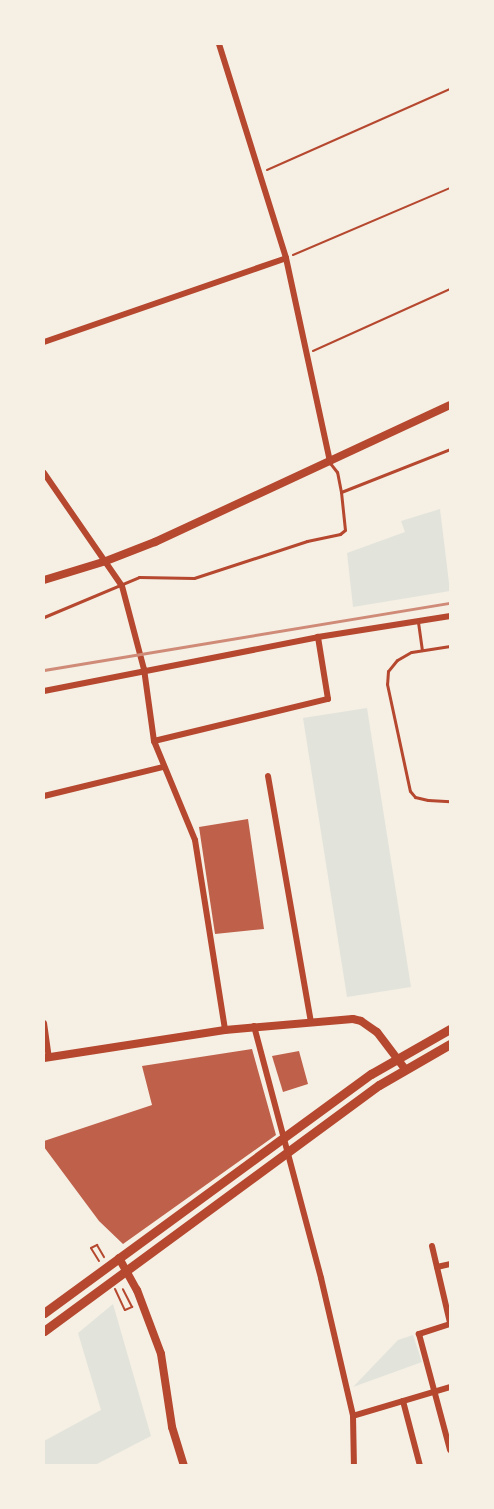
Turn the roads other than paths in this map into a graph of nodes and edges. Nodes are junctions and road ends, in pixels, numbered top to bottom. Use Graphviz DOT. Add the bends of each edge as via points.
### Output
graph roads {
  1 [pos="219,44"];
  2 [pos="286,258"];
  3 [pos="44,342"];
  4 [pos="450,405"];
  5 [pos="450,449"];
  6 [pos="330,462"];
  7 [pos="44,474"];
  8 [pos="341,492"];
  9 [pos="106,561"];
  10 [pos="44,580"];
  11 [pos="122,586"];
  12 [pos="450,616"];
  13 [pos="44,617"];
  14 [pos="418,621"];
  15 [pos="318,637"];
  16 [pos="450,646"];
  17 [pos="422,650"];
  18 [pos="144,669"];
  19 [pos="44,691"];
  20 [pos="154,741"];
  21 [pos="163,767"];
  22 [pos="268,776"];
  23 [pos="44,796"];
  24 [pos="450,801"];
  25 [pos="311,1022"];
  26 [pos="44,1023"];
  27 [pos="254,1026"];
  28 [pos="450,1029"];
  29 [pos="225,1030"];
  30 [pos="450,1044"];
  31 [pos="397,1057"];
  32 [pos="46,1058"];
  33 [pos="405,1069"];
  34 [pos="282,1138"];
  35 [pos="287,1150"];
  36 [pos="432,1246"];
  37 [pos="119,1258"];
  38 [pos="450,1264"];
  39 [pos="437,1268"];
  40 [pos="128,1270"];
  41 [pos="44,1314"];
  42 [pos="450,1323"];
  43 [pos="44,1331"];
  44 [pos="450,1387"];
  45 [pos="436,1392"];
  46 [pos="403,1401"];
  47 [pos="352,1416"];
  48 [pos="450,1450"];
  49 [pos="184,1466"];
  50 [pos="354,1466"];
  51 [pos="420,1466"];
  1 -- 2 [label="street"];
  2 -- 3 [label="street"];
  2 -- 6 [label="street"];
  4 -- 6 [label="street"];
  5 -- 8 [label="lane"];
  6 -- 8 [label="lane" via="337,472"];
  6 -- 9 [label="street"];
  7 -- 9 [label="street"];
  8 -- 11 [label="lane" via="345,530 340,534 194,578 139,577"];
  9 -- 10 [label="street"];
  9 -- 11 [label="street"];
  11 -- 13 [label="lane"];
  11 -- 18 [label="street"];
  12 -- 14 [label="street"];
  14 -- 15 [label="street"];
  14 -- 17 [label="lane"];
  15 -- 18 [label="street"];
  15 -- 20 [label="street" via="328,699"];
  16 -- 17 [label="lane"];
  17 -- 24 [label="lane" via="397,660 388,671 387,684 410,791 415,797"];
  18 -- 19 [label="street"];
  18 -- 20 [label="street"];
  20 -- 21 [label="street"];
  21 -- 23 [label="street"];
  21 -- 29 [label="street" via="195,840"];
  22 -- 25 [label="street"];
  25 -- 27 [label="street"];
  25 -- 31 [label="street" via="361,1021 377,1032"];
  26 -- 32 [label="street"];
  27 -- 29 [label="street"];
  27 -- 34 [label="street"];
  28 -- 31 [label="main road"];
  29 -- 32 [label="street"];
  30 -- 33 [label="main road"];
  31 -- 33 [label="street"];
  31 -- 34 [label="main road"];
  33 -- 35 [label="main road"];
  34 -- 35 [label="street"];
  34 -- 37 [label="main road"];
  35 -- 40 [label="main road"];
  35 -- 47 [label="street"];
  36 -- 39 [label="street"];
  37 -- 40 [label="street"];
  37 -- 41 [label="main road"];
  38 -- 39 [label="street"];
  39 -- 42 [label="street"];
  40 -- 43 [label="main road"];
  40 -- 49 [label="street" via="161,1354 172,1427"];
  42 -- 45 [label="street" via="419,1334"];
  44 -- 45 [label="street"];
  45 -- 46 [label="street"];
  45 -- 48 [label="street"];
  46 -- 47 [label="street"];
  46 -- 51 [label="street"];
  47 -- 50 [label="street"];
}
